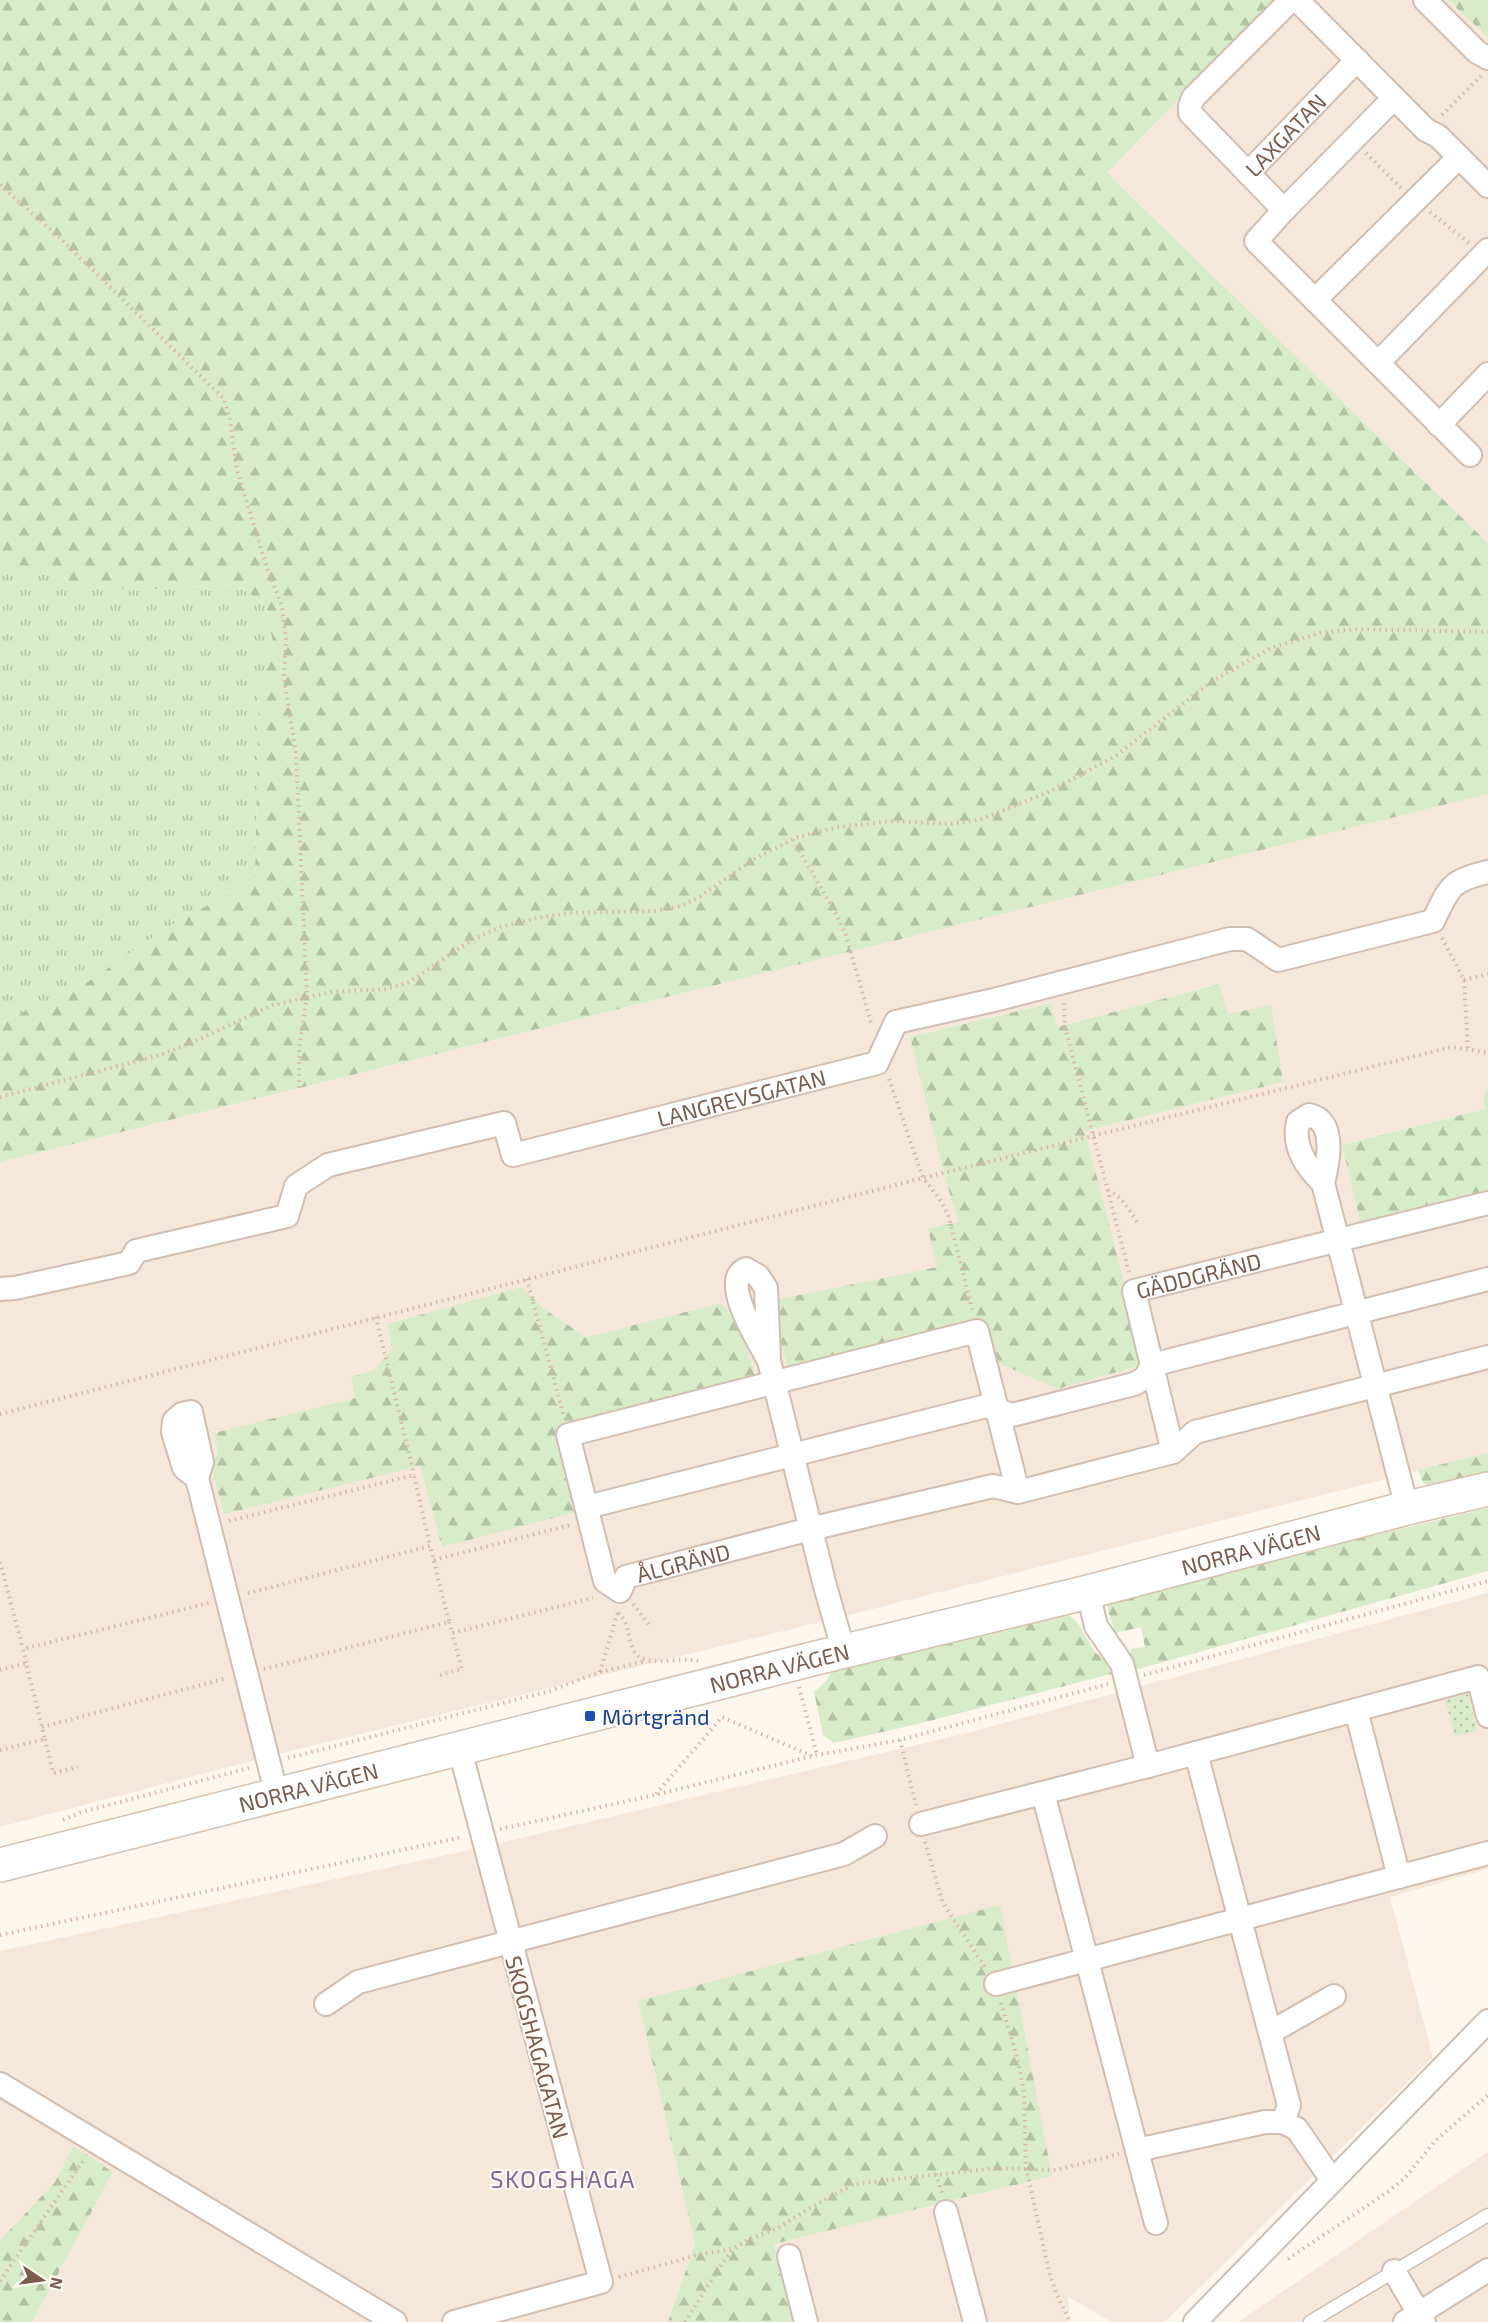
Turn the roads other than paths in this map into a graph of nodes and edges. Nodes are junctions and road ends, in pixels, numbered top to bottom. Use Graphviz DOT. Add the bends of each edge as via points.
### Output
graph roads {
  1 [pos="1291,0"];
  2 [pos="1297,0"];
  3 [pos="1425,0"];
  4 [pos="1488,58"];
  5 [pos="1357,60"];
  6 [pos="1394,98"];
  7 [pos="1460,157"];
  8 [pos="1248,173"];
  9 [pos="1488,186"];
  10 [pos="1284,210"];
  11 [pos="1488,250"];
  12 [pos="1315,300"];
  13 [pos="1378,363"];
  14 [pos="1488,374"];
  15 [pos="1440,425"];
  16 [pos="1470,455"];
  17 [pos="1488,872"];
  18 [pos="1323,1183"];
  19 [pos="1488,1203"];
  20 [pos="1338,1242"];
  21 [pos="1488,1279"];
  22 [pos="0,1290"];
  23 [pos="1356,1313"];
  24 [pos="1488,1357"];
  25 [pos="769,1361"];
  26 [pos="1152,1365"];
  27 [pos="774,1383"];
  28 [pos="1375,1385"];
  29 [pos="997,1411"];
  30 [pos="1173,1452"];
  31 [pos="792,1456"];
  32 [pos="197,1478"];
  33 [pos="1488,1489"];
  34 [pos="1018,1492"];
  35 [pos="1407,1508"];
  36 [pos="588,1514"];
  37 [pos="810,1529"];
  38 [pos="1088,1592"];
  39 [pos="844,1652"];
  40 [pos="1356,1710"];
  41 [pos="1488,1716"];
  42 [pos="460,1750"];
  43 [pos="1196,1753"];
  44 [pos="1148,1766"];
  45 [pos="1042,1793"];
  46 [pos="277,1796"];
  47 [pos="921,1824"];
  48 [pos="875,1836"];
  49 [pos="1488,1853"];
  50 [pos="0,1865"];
  51 [pos="1399,1876"];
  52 [pos="1241,1919"];
  53 [pos="510,1943"];
  54 [pos="1085,1961"];
  55 [pos="996,1984"];
  56 [pos="1334,1996"];
  57 [pos="326,2004"];
  58 [pos="1488,2021"];
  59 [pos="1271,2032"];
  60 [pos="0,2084"];
  61 [pos="1283,2122"];
  62 [pos="1137,2150"];
  63 [pos="1332,2180"];
  64 [pos="946,2212"];
  65 [pos="1488,2215"];
  66 [pos="1156,2223"];
  67 [pos="789,2256"];
  68 [pos="1488,2270"];
  69 [pos="1394,2271"];
  70 [pos="1416,2319"];
  71 [pos="1197,2321"];
  72 [pos="395,2322"];
  73 [pos="454,2322"];
  74 [pos="806,2322"];
  75 [pos="975,2322"];
  76 [pos="1310,2322"];
  1 -- 8 [label="street" via="1193,98 1190,106 1190,113"];
  2 -- 5 [label="street"];
  3 -- 4 [label="street" via="1477,52"];
  5 -- 6 [label="street"];
  5 -- 8 [label="street, LAXGATAN"];
  6 -- 7 [label="street"];
  6 -- 10 [label="street, LAXGATAN"];
  7 -- 9 [label="street"];
  7 -- 12 [label="street"];
  8 -- 10 [label="street, LAXGATAN"];
  10 -- 12 [label="street, LAXGATAN" via="1256,241"];
  11 -- 13 [label="street"];
  12 -- 13 [label="street, LAXGATAN"];
  13 -- 15 [label="street, LAXGATAN"];
  14 -- 15 [label="street"];
  15 -- 16 [label="street, LAXGATAN"];
  17 -- 22 [label="street, LANGREVSGATAN" via="1449,887 1433,921 1278,960 1247,939 1230,939 896,1022 877,1063 513,1155 504,1123 328,1165 296,1186 287,1216 136,1251 129,1263"];
  18 -- 20 [label="street"];
  19 -- 20 [label="street, GÄDDGRÄND"];
  20 -- 23 [label="street"];
  20 -- 26 [label="street, GÄDDGRÄND" via="1134,1292"];
  21 -- 23 [label="street"];
  23 -- 26 [label="street"];
  23 -- 28 [label="street"];
  24 -- 28 [label="street"];
  25 -- 27 [label="street"];
  26 -- 29 [label="street" via="1145,1378 1134,1384 1012,1415"];
  26 -- 30 [label="street, GÄDDGRÄND"];
  27 -- 29 [label="street" via="977,1331"];
  27 -- 31 [label="street"];
  27 -- 36 [label="street, ÅLGRÄND" via="568,1435"];
  28 -- 30 [label="street" via="1195,1432"];
  28 -- 35 [label="street"];
  29 -- 31 [label="street" via="986,1406"];
  29 -- 34 [label="street"];
  30 -- 34 [label="street"];
  31 -- 36 [label="street"];
  31 -- 37 [label="street"];
  32 -- 46 [label="street"];
  33 -- 35 [label="street, NORRA VÄGEN"];
  34 -- 37 [label="street, ÅLGRÄND" via="993,1486"];
  35 -- 38 [label="street, NORRA VÄGEN"];
  36 -- 37 [label="street, ÅLGRÄND" via="605,1581 619,1602 626,1577"];
  37 -- 39 [label="street"];
  38 -- 39 [label="street, NORRA VÄGEN"];
  38 -- 44 [label="street" via="1096,1626 1116,1653 1126,1679"];
  39 -- 42 [label="street, NORRA VÄGEN"];
  40 -- 41 [label="street" via="1478,1677"];
  40 -- 43 [label="street"];
  40 -- 51 [label="street"];
  42 -- 46 [label="street, NORRA VÄGEN"];
  42 -- 53 [label="street, SKOGSHAGAGATAN"];
  43 -- 44 [label="street"];
  43 -- 52 [label="street"];
  44 -- 45 [label="street"];
  45 -- 47 [label="street"];
  45 -- 54 [label="street"];
  46 -- 50 [label="street, NORRA VÄGEN"];
  48 -- 53 [label="street, SKOGSHAGAGATAN" via="844,1854"];
  49 -- 51 [label="street"];
  51 -- 52 [label="street"];
  52 -- 54 [label="street"];
  52 -- 59 [label="street"];
  53 -- 57 [label="street, SKOGSHAGAGATAN" via="358,1982"];
  53 -- 73 [label="street, SKOGSHAGAGATAN" via="601,2282"];
  54 -- 55 [label="street"];
  54 -- 62 [label="street"];
  56 -- 59 [label="street"];
  58 -- 63 [label="street"];
  59 -- 61 [label="street" via="1289,2105"];
  60 -- 72 [label="street"];
  61 -- 62 [label="street" via="1265,2122"];
  61 -- 63 [label="street" via="1297,2129"];
  62 -- 66 [label="street"];
  63 -- 71 [label="street"];
  64 -- 75 [label="street"];
  65 -- 69 [label="lane"];
  67 -- 74 [label="street"];
  68 -- 70 [label="street"];
  69 -- 70 [label="street"];
  69 -- 76 [label="lane"];
}
